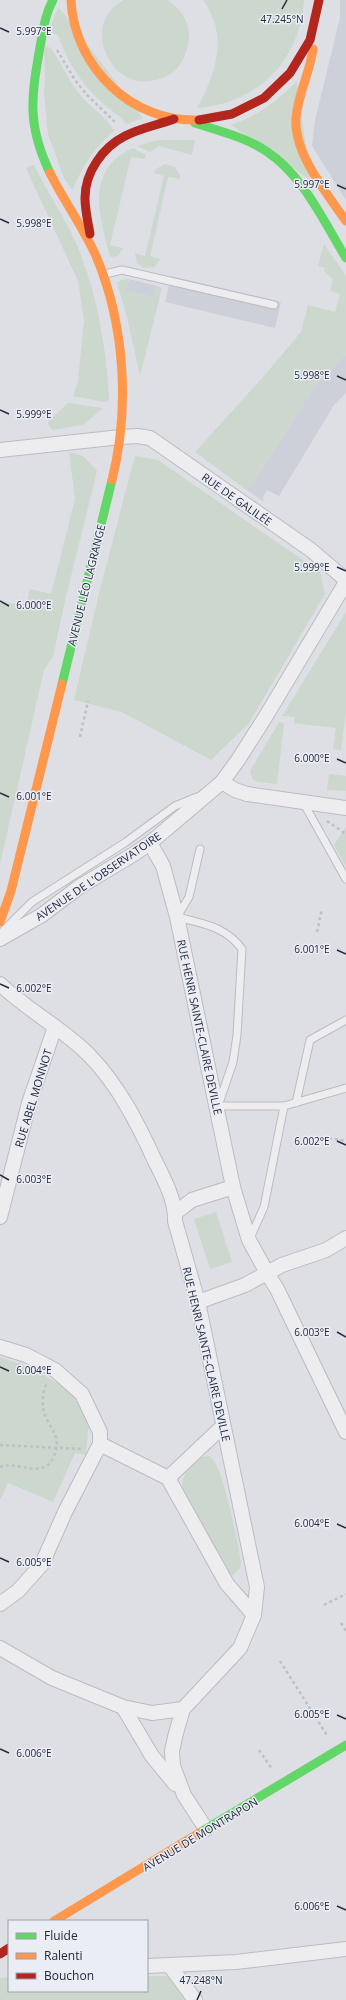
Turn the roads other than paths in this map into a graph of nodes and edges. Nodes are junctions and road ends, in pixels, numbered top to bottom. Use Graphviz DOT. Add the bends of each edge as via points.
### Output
graph roads {
  1 [pos="53,0"];
  2 [pos="71,0"];
  3 [pos="319,0"];
  4 [pos="314,28"];
  5 [pos="174,119"];
  6 [pos="186,120"];
  7 [pos="346,221"];
  8 [pos="91,244"];
  9 [pos="346,258"];
  10 [pos="103,275"];
  11 [pos="274,305"];
  12 [pos="121,437"];
  13 [pos="0,450"];
  14 [pos="346,581"];
  15 [pos="222,782"];
  16 [pos="211,792"];
  17 [pos="302,802"];
  18 [pos="346,808"];
  19 [pos="150,842"];
  20 [pos="200,849"];
  21 [pos="346,879"];
  22 [pos="177,917"];
  23 [pos="0,922"];
  24 [pos="0,934"];
  25 [pos="0,939"];
  26 [pos="0,984"];
  27 [pos="346,1020"];
  28 [pos="55,1027"];
  29 [pos="346,1088"];
  30 [pos="296,1102"];
  31 [pos="218,1106"];
  32 [pos="284,1106"];
  33 [pos="233,1187"];
  34 [pos="1,1208"];
  35 [pos="175,1213"];
  36 [pos="346,1238"];
  37 [pos="249,1240"];
  38 [pos="267,1273"];
  39 [pos="198,1302"];
  40 [pos="0,1347"];
  41 [pos="223,1426"];
  42 [pos="346,1432"];
  43 [pos="98,1448"];
  44 [pos="168,1478"];
  45 [pos="0,1604"];
  46 [pos="254,1615"];
  47 [pos="0,1648"];
  48 [pos="123,1707"];
  49 [pos="183,1709"];
  50 [pos="346,1745"];
  51 [pos="184,1795"];
  52 [pos="206,1829"];
  53 [pos="56,1920"];
  54 [pos="346,1948"];
  55 [pos="148,1966"];
  56 [pos="170,1966"];
  57 [pos="195,2000"];
  1 -- 8 [label="main road, AVENUE LÉO LAGRANGE" via="36,68 32,98 33,121 45,163"];
  2 -- 5 [label="main road" via="73,22 78,38 90,63 103,80 115,92 143,110"];
  3 -- 4 [label="main road"];
  4 -- 6 [label="main road" via="310,43 294,70 261,102 232,115"];
  4 -- 7 [label="main road" via="312,64 295,119 295,133 305,156"];
  5 -- 6 [label="main road"];
  5 -- 8 [label="main road, AVENUE LÉO LAGRANGE" via="125,136 110,146 99,160 87,182 85,192"];
  6 -- 9 [label="main road" via="245,140 268,151 301,187"];
  8 -- 10 [label="main road, AVENUE LÉO LAGRANGE"];
  10 -- 11 [label="lane" via="122,270"];
  10 -- 12 [label="main road, AVENUE LÉO LAGRANGE" via="116,332 122,385"];
  12 -- 13 [label="street, RUE DE GALILÉE"];
  12 -- 14 [label="street, RUE DE GALILÉE" via="150,438 161,445 311,550"];
  12 -- 23 [label="main road, AVENUE LÉO LAGRANGE" via="11,891"];
  14 -- 15 [label="street, AVENUE DE L'OBSERVATOIRE" via="266,716"];
  15 -- 16 [label="street, AVENUE DE L'OBSERVATOIRE"];
  15 -- 17 [label="street" via="247,794"];
  16 -- 19 [label="street, AVENUE DE L'OBSERVATOIRE"];
  16 -- 24 [label="lane, AVENUE DE L'OBSERVATOIRE" via="175,806 126,842 32,902"];
  17 -- 18 [label="street"];
  17 -- 21 [label="lane"];
  19 -- 22 [label="street, RUE HENRI SAINTE-CLAIRE DEVILLE" via="163,866"];
  19 -- 25 [label="street, AVENUE DE L'OBSERVATOIRE" via="79,887 42,915"];
  20 -- 22 [label="lane" via="189,897"];
  22 -- 31 [label="street, RUE HENRI SAINTE-CLAIRE DEVILLE"];
  22 -- 31 [label="lane" via="224,931 242,948 233,1062"];
  26 -- 28 [label="street, RUE HENRI SAINTE-CLAIRE DEVILLE"];
  27 -- 30 [label="lane" via="310,1040"];
  28 -- 34 [label="street, RUE ABEL MONNOT" via="29,1103"];
  28 -- 35 [label="street, RUE HENRI SAINTE-CLAIRE DEVILLE" via="90,1056 136,1120 168,1190"];
  29 -- 30 [label="lane"];
  30 -- 32 [label="lane"];
  31 -- 32 [label="lane"];
  31 -- 33 [label="street, RUE HENRI SAINTE-CLAIRE DEVILLE"];
  32 -- 37 [label="lane" via="264,1207"];
  33 -- 35 [label="street" via="192,1200"];
  33 -- 37 [label="street, RUE HENRI SAINTE-CLAIRE DEVILLE"];
  35 -- 39 [label="street, RUE HENRI SAINTE-CLAIRE DEVILLE" via="175,1221"];
  36 -- 38 [label="street" via="326,1250 282,1265"];
  37 -- 38 [label="street, RUE HENRI SAINTE-CLAIRE DEVILLE"];
  38 -- 39 [label="street" via="246,1285"];
  38 -- 42 [label="street, RUE HENRI SAINTE-CLAIRE DEVILLE"];
  39 -- 41 [label="street, RUE HENRI SAINTE-CLAIRE DEVILLE"];
  40 -- 43 [label="street" via="26,1355 51,1368 82,1394 100,1432"];
  41 -- 44 [label="street"];
  41 -- 46 [label="street, RUE HENRI SAINTE-CLAIRE DEVILLE" via="257,1587"];
  43 -- 44 [label="street"];
  43 -- 45 [label="street" via="42,1564 18,1591"];
  44 -- 46 [label="street" via="227,1584"];
  46 -- 49 [label="street, RUE HENRI SAINTE-CLAIRE DEVILLE" via="240,1648"];
  47 -- 48 [label="street" via="52,1678"];
  48 -- 49 [label="street" via="152,1713"];
  48 -- 51 [label="street" via="152,1756"];
  49 -- 51 [label="street, RUE HENRI SAINTE-CLAIRE DEVILLE" via="172,1751 173,1766"];
  50 -- 52 [label="main road, AVENUE DE MONTRAPON"];
  51 -- 52 [label="street, RUE HENRI SAINTE-CLAIRE DEVILLE"];
  52 -- 53 [label="main road, AVENUE DE MONTRAPON"];
  54 -- 56 [label="street" via="236,1962"];
  55 -- 56 [label="street"];
  56 -- 57 [label="street"];
}
